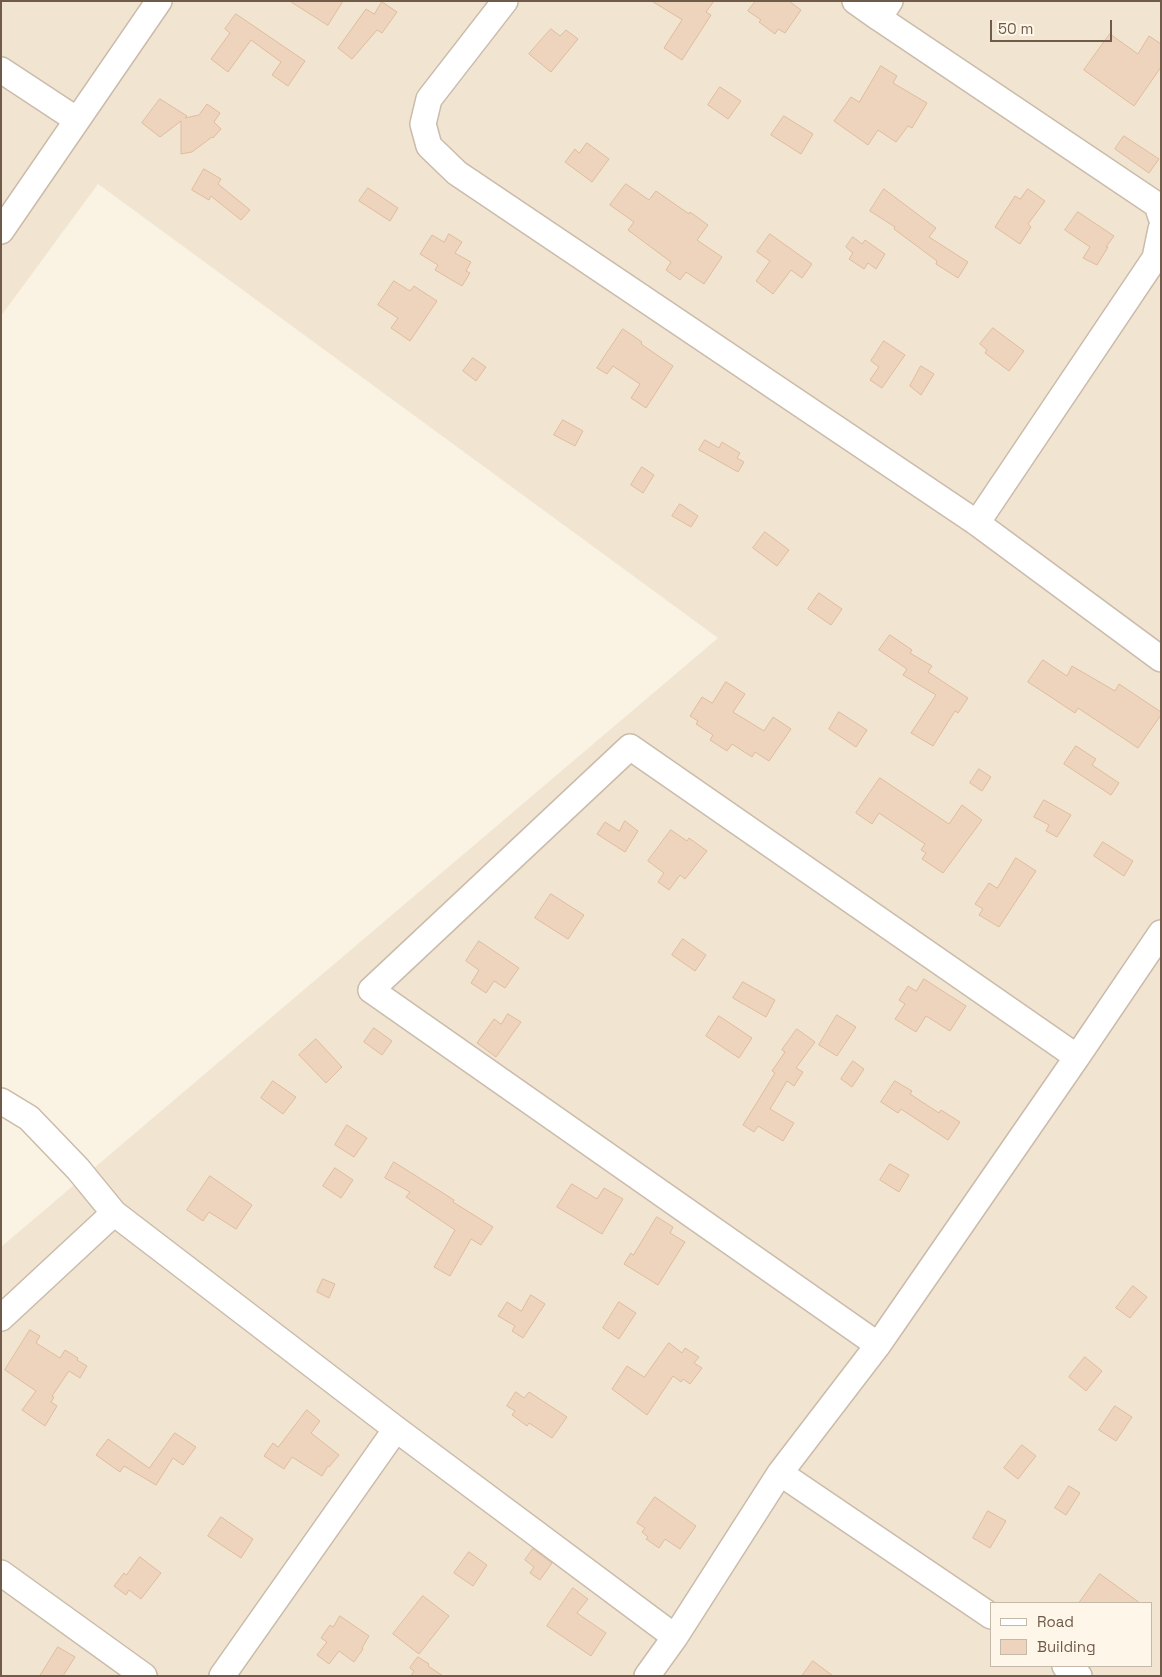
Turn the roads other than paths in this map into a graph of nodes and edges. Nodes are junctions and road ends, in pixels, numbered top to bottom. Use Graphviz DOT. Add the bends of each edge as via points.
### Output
graph roads {
  1 [pos="159,1"];
  2 [pos="505,1"];
  3 [pos="855,1"];
  4 [pos="885,10"];
  5 [pos="1,70"];
  6 [pos="77,120"];
  7 [pos="1161,217"];
  8 [pos="1161,229"];
  9 [pos="1,231"];
  10 [pos="977,523"];
  11 [pos="1161,659"];
  12 [pos="1161,933"];
  13 [pos="1077,1058"];
  14 [pos="1,1101"];
  15 [pos="114,1213"];
  16 [pos="1,1318"];
  17 [pos="878,1345"];
  18 [pos="396,1429"];
  19 [pos="780,1472"];
  20 [pos="1,1573"];
  21 [pos="990,1615"];
  22 [pos="675,1637"];
  23 [pos="1066,1667"];
  24 [pos="144,1676"];
  25 [pos="222,1676"];
  26 [pos="646,1676"];
  27 [pos="1080,1676"];
  1 -- 6 [label="street"];
  2 -- 10 [label="street" via="429,99 423,124 429,146 457,173"];
  3 -- 4 [label="street"];
  4 -- 7 [label="street" via="1157,205"];
  5 -- 6 [label="street"];
  6 -- 9 [label="street"];
  8 -- 10 [label="street" via="1155,258"];
  10 -- 11 [label="street"];
  12 -- 13 [label="street"];
  13 -- 17 [label="street"];
  13 -- 17 [label="street" via="630,747 372,990"];
  14 -- 15 [label="street" via="28,1118 78,1169"];
  15 -- 16 [label="street"];
  15 -- 18 [label="street"];
  17 -- 19 [label="street"];
  18 -- 22 [label="street"];
  18 -- 25 [label="street"];
  19 -- 21 [label="street"];
  19 -- 22 [label="street"];
  20 -- 24 [label="street"];
  22 -- 26 [label="street"];
  23 -- 27 [label="street"];
}
